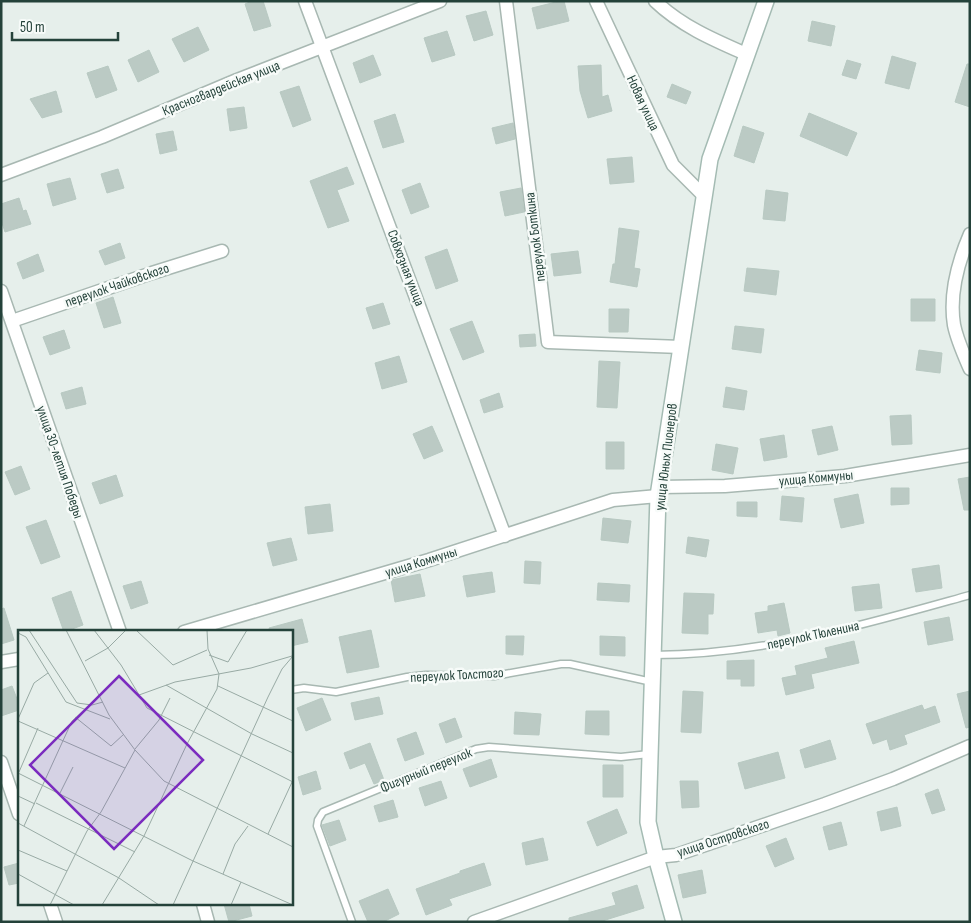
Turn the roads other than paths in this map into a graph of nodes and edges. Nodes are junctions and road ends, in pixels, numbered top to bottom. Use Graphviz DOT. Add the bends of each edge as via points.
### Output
graph roads {
  1 [pos="305,1"];
  2 [pos="440,1"];
  3 [pos="506,1"];
  4 [pos="596,1"];
  5 [pos="655,1"];
  6 [pos="766,1"];
  7 [pos="323,47"];
  8 [pos="746,54"];
  9 [pos="1,175"];
  10 [pos="704,196"];
  11 [pos="970,234"];
  12 [pos="222,251"];
  13 [pos="1,291"];
  14 [pos="12,321"];
  15 [pos="681,347"];
  16 [pos="970,369"];
  17 [pos="970,455"];
  18 [pos="659,491"];
  19 [pos="505,536"];
  20 [pos="970,595"];
  21 [pos="119,630"];
  22 [pos="191,630"];
  23 [pos="653,655"];
  24 [pos="18,659"];
  25 [pos="1,662"];
  26 [pos="653,682"];
  27 [pos="292,690"];
  28 [pos="970,746"];
  29 [pos="650,754"];
  30 [pos="1,762"];
  31 [pos="18,811"];
  32 [pos="656,857"];
  33 [pos="51,906"];
  34 [pos="204,906"];
  35 [pos="56,922"];
  36 [pos="208,922"];
  37 [pos="352,922"];
  38 [pos="474,922"];
  39 [pos="674,922"];
  1 -- 7 [label="street, Совхозная улица"];
  2 -- 7 [label="street, Красногвардейская улица"];
  3 -- 15 [label="street, переулок Боткина" via="548,342"];
  4 -- 10 [label="street, Новая улица" via="673,166"];
  5 -- 8 [label="street" via="668,13 706,36"];
  6 -- 8 [label="main road, улица Юных Пионеров"];
  7 -- 9 [label="street, Красногвардейская улица"];
  7 -- 19 [label="street, Совхозная улица"];
  8 -- 10 [label="main road, улица Юных Пионеров" via="710,160"];
  10 -- 15 [label="main road, улица Юных Пионеров"];
  11 -- 16 [label="street" via="957,272 953,311 954,326"];
  12 -- 14 [label="street, переулок Чайковского"];
  13 -- 14 [label="street, улица 30-летия Победы"];
  14 -- 21 [label="street, улица 30-летия Победы"];
  15 -- 18 [label="main road, улица Юных Пионеров"];
  17 -- 18 [label="street, улица Коммуны" via="845,476"];
  18 -- 19 [label="street, улица Коммуны" via="613,500"];
  18 -- 23 [label="main road, улица Юных Пионеров"];
  19 -- 22 [label="street, улица Коммуны"];
  20 -- 23 [label="lane, переулок Тюленина" via="877,622 745,649"];
  23 -- 26 [label="main road, улица Юных Пионеров"];
  24 -- 25 [label="street"];
  26 -- 27 [label="lane, переулок Толстого" via="561,664 494,676 407,677 336,692"];
  26 -- 29 [label="main road, улица Юных Пионеров"];
  28 -- 32 [label="street, улица Островского" via="825,804 676,855"];
  29 -- 32 [label="main road, улица Юных Пионеров" via="648,822"];
  29 -- 37 [label="lane, Фигурный переулок" via="621,757 489,747 476,749 323,812 317,826"];
  30 -- 31 [label="street"];
  32 -- 38 [label="street, улица Островского"];
  32 -- 39 [label="main road, улица Юных Пионеров"];
  33 -- 35 [label="street"];
  34 -- 36 [label="street"];
}
